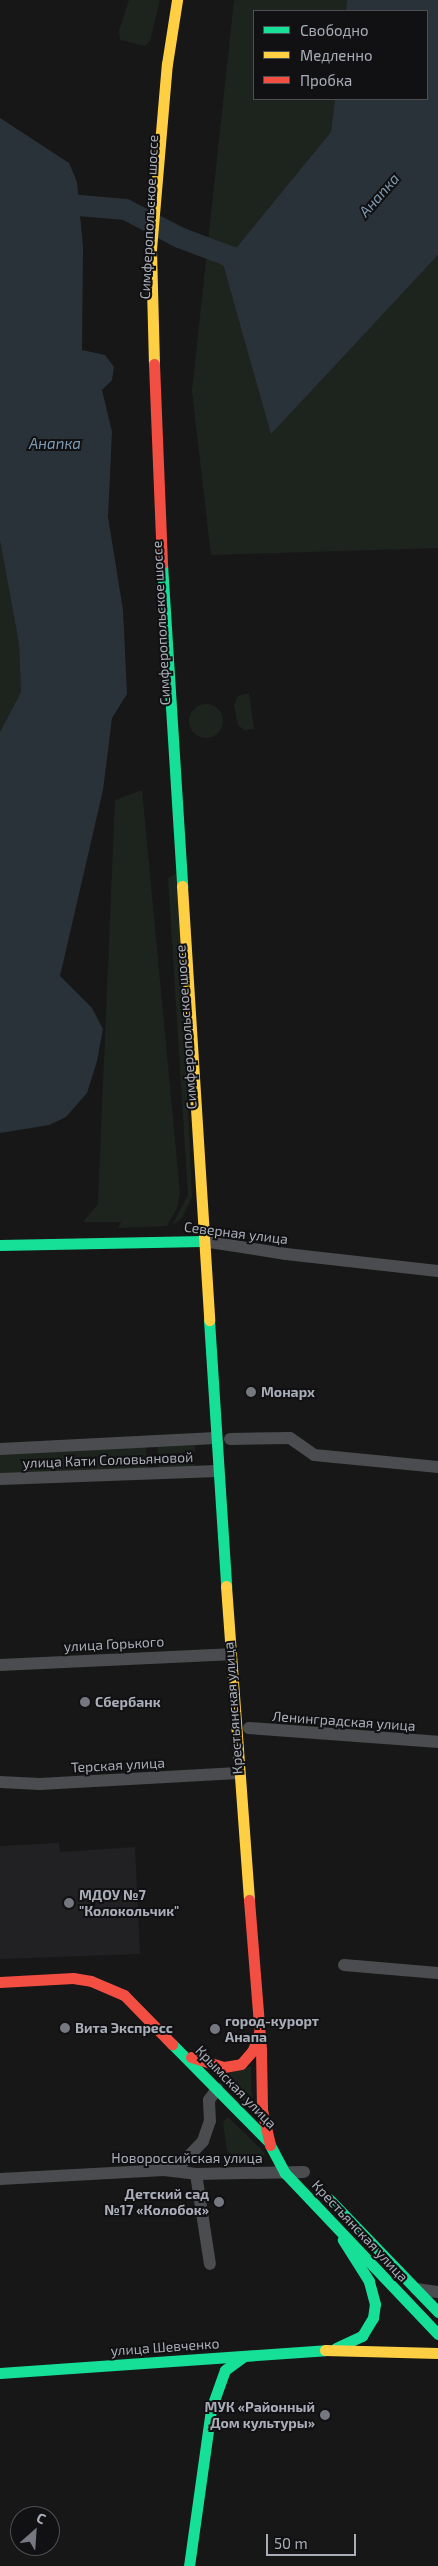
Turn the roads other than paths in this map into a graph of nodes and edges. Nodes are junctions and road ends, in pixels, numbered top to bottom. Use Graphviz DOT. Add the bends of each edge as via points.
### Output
graph roads {
  1 [pos="177,0"];
  2 [pos="184,0"];
  3 [pos="161,176"];
  4 [pos="180,753"];
  5 [pos="203,1241"];
  6 [pos="217,1244"];
  7 [pos="0,1245"];
  8 [pos="438,1271"];
  9 [pos="225,1372"];
  10 [pos="216,1438"];
  11 [pos="230,1439"];
  12 [pos="0,1449"];
  13 [pos="438,1467"];
  14 [pos="218,1471"];
  15 [pos="0,1479"];
  16 [pos="242,1625"];
  17 [pos="230,1654"];
  18 [pos="0,1665"];
  19 [pos="249,1728"];
  20 [pos="438,1742"];
  21 [pos="251,1758"];
  22 [pos="238,1773"];
  23 [pos="0,1782"];
  24 [pos="344,1965"];
  25 [pos="438,1973"];
  26 [pos="0,1982"];
  27 [pos="260,2029"];
  28 [pos="183,2052"];
  29 [pos="217,2089"];
  30 [pos="269,2142"];
  31 [pos="286,2148"];
  32 [pos="164,2170"];
  33 [pos="285,2172"];
  34 [pos="304,2172"];
  35 [pos="196,2174"];
  36 [pos="0,2179"];
  37 [pos="323,2193"];
  38 [pos="338,2230"];
  39 [pos="210,2264"];
  40 [pos="416,2289"];
  41 [pos="438,2292"];
  42 [pos="438,2312"];
  43 [pos="438,2334"];
  44 [pos="332,2350"];
  45 [pos="438,2353"];
  46 [pos="243,2357"];
  47 [pos="0,2374"];
  48 [pos="189,2566"];
  1 -- 3 [label="main road, Симферопольское шоссе" via="166,64"];
  2 -- 3 [label="main road, Симферопольское шоссе"];
  3 -- 4 [label="main road, Симферопольское шоссе" via="156,249"];
  4 -- 5 [label="main road, Симферопольское шоссе"];
  4 -- 6 [label="main road, Симферопольское шоссе"];
  5 -- 6 [label="street, Северная улица"];
  5 -- 7 [label="main road, Северная улица"];
  5 -- 10 [label="main road, Крестьянская улица"];
  6 -- 8 [label="street, Северная улица"];
  6 -- 9 [label="main road"];
  10 -- 12 [label="street, улица Кати Соловьяновой"];
  10 -- 14 [label="main road, Крестьянская улица"];
  11 -- 13 [label="street" via="290,1438 314,1455"];
  14 -- 15 [label="street, улица Кати Соловьяновой"];
  14 -- 17 [label="main road, Крестьянская улица"];
  16 -- 19 [label="main road, Крестьянская улица"];
  17 -- 18 [label="street, улица Горького"];
  17 -- 22 [label="main road, Крестьянская улица"];
  19 -- 20 [label="street, Ленинградская улица"];
  19 -- 21 [label="main road, Крестьянская улица"];
  22 -- 23 [label="street, Терская улица" via="40,1784"];
  22 -- 27 [label="main road, Крестьянская улица"];
  24 -- 25 [label="street"];
  26 -- 28 [label="main road, Крымская улица" via="74,1978 110,1988 134,2003"];
  27 -- 28 [label="main road, Крымская улица" via="248,2059 231,2068 201,2063"];
  27 -- 30 [label="main road, Крестьянская улица" via="262,2110"];
  28 -- 29 [label="main road, Крымская улица"];
  29 -- 30 [label="main road, Крымская улица"];
  29 -- 32 [label="street" via="209,2100 210,2121 203,2141 184,2162"];
  30 -- 33 [label="main road, Крестьянская улица"];
  30 -- 34 [label="main road"];
  31 -- 34 [label="main road"];
  32 -- 35 [label="street, Новороссийская улица"];
  32 -- 36 [label="street, Новороссийская улица"];
  33 -- 34 [label="street, Новороссийская улица"];
  33 -- 35 [label="street, Новороссийская улица"];
  33 -- 38 [label="main road, Крестьянская улица"];
  35 -- 39 [label="street"];
  37 -- 40 [label="main road, Крестьянская улица"];
  38 -- 43 [label="main road, Крестьянская улица"];
  38 -- 44 [label="main road, улица Шевченко" via="352,2258 369,2281 376,2304 373,2318 362,2336"];
  40 -- 41 [label="street"];
  40 -- 42 [label="main road, Крестьянская улица"];
  44 -- 45 [label="main road, улица Шевченко"];
  44 -- 46 [label="main road, улица Шевченко"];
  46 -- 47 [label="main road, улица Шевченко"];
  46 -- 48 [label="main road" via="225,2370 211,2410"];
}
